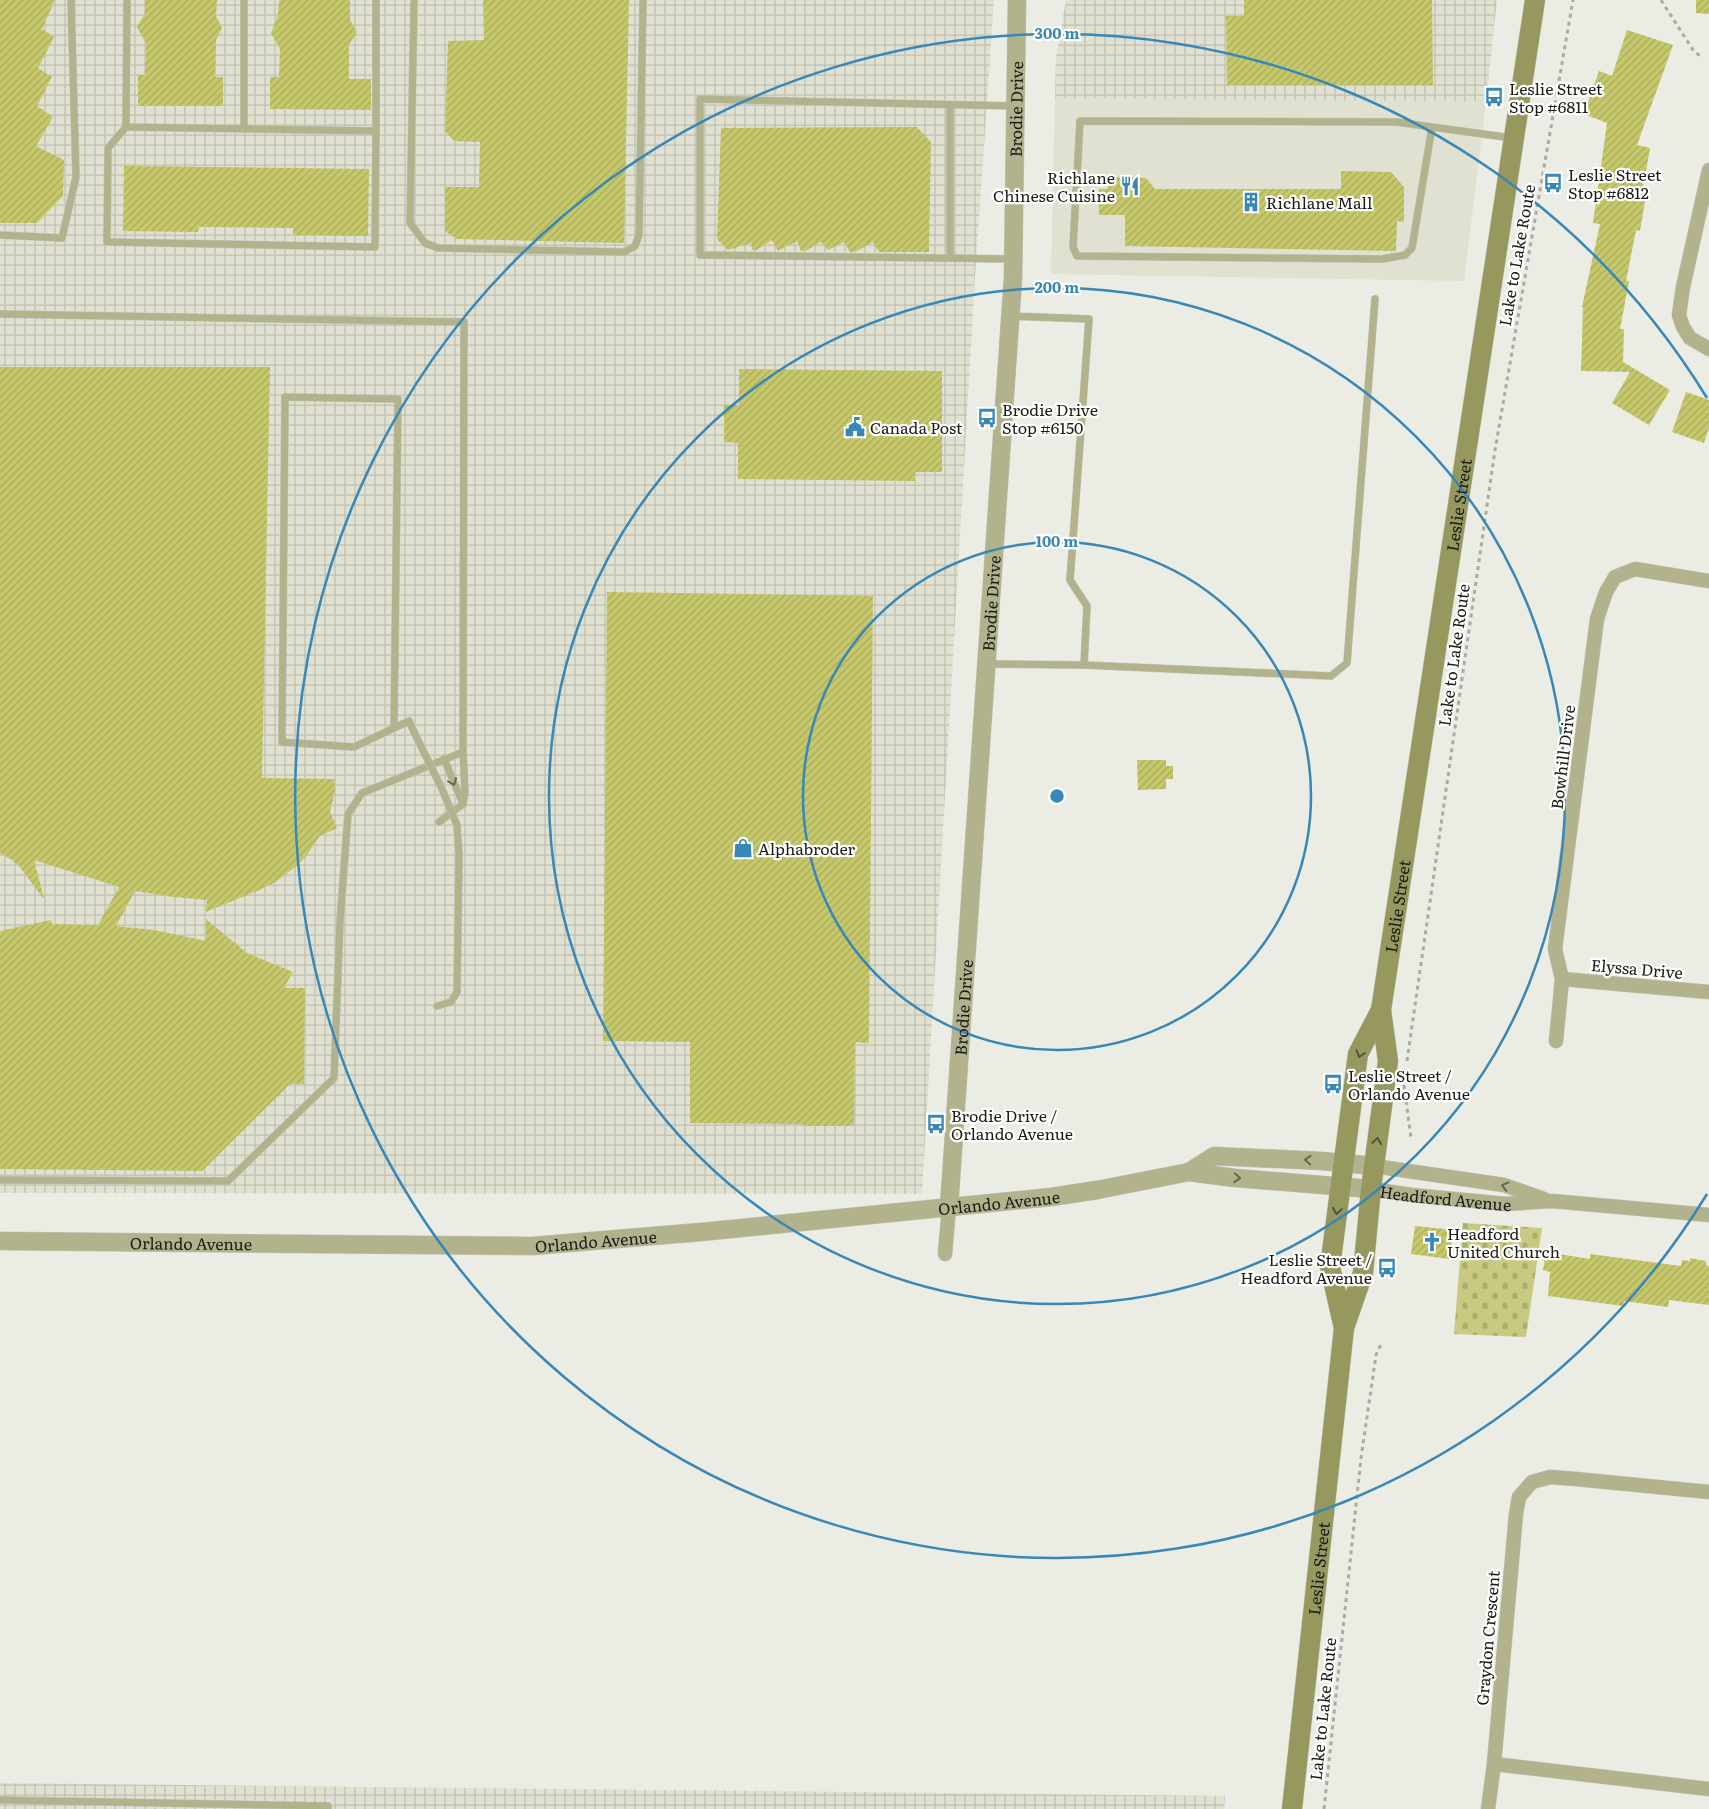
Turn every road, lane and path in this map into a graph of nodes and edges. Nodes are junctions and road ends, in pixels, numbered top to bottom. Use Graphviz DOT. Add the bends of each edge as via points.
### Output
graph roads {
  1 [pos="71,0"];
  2 [pos="127,0"];
  3 [pos="244,0"];
  4 [pos="376,0"];
  5 [pos="414,0"];
  6 [pos="643,0"];
  7 [pos="1017,0"];
  8 [pos="1535,0"];
  9 [pos="1572,0"];
  10 [pos="1661,0"];
  11 [pos="1700,56"];
  12 [pos="950,105"];
  13 [pos="1016,106"];
  14 [pos="126,127"];
  15 [pos="1432,127"];
  16 [pos="244,129"];
  17 [pos="376,131"];
  18 [pos="1513,138"];
  19 [pos="1709,170"];
  20 [pos="0,235"];
  21 [pos="950,258"];
  22 [pos="1014,259"];
  23 [pos="1375,299"];
  24 [pos="0,314"];
  25 [pos="1010,316"];
  26 [pos="1709,349"];
  27 [pos="1709,582"];
  28 [pos="986,664"];
  29 [pos="1084,665"];
  30 [pos="394,728"];
  31 [pos="463,752"];
  32 [pos="444,759"];
  33 [pos="463,804"];
  34 [pos="439,822"];
  35 [pos="1562,979"];
  36 [pos="1709,992"];
  37 [pos="437,1006"];
  38 [pos="1381,1010"];
  39 [pos="1556,1041"];
  40 [pos="1407,1065"];
  41 [pos="1404,1084"];
  42 [pos="1411,1138"];
  43 [pos="1344,1162"];
  44 [pos="1374,1166"];
  45 [pos="1189,1172"];
  46 [pos="0,1180"];
  47 [pos="1340,1186"];
  48 [pos="1371,1189"];
  49 [pos="1552,1201"];
  50 [pos="948,1207"];
  51 [pos="1709,1215"];
  52 [pos="0,1241"];
  53 [pos="946,1254"];
  54 [pos="1344,1328"];
  55 [pos="1381,1344"];
  56 [pos="1709,1492"];
  57 [pos="1494,1764"];
  58 [pos="1709,1789"];
  59 [pos="0,1800"];
  60 [pos="60,1801"];
  61 [pos="59,1809"];
  62 [pos="328,1809"];
  63 [pos="1292,1809"];
  64 [pos="1324,1809"];
  65 [pos="1488,1809"];
  1 -- 20 [label="lane" via="76,177 62,238"];
  2 -- 14 [label="lane"];
  3 -- 16 [label="lane"];
  4 -- 17 [label="lane"];
  5 -- 6 [label="lane" via="410,223 425,243 438,248 624,252 634,246 639,235"];
  7 -- 13 [label="street, Brodie Drive"];
  8 -- 18 [label="main road, Leslie Street"];
  9 -- 40 [label="path, Lake to Lake Route" via="1495,450"];
  10 -- 11 [label="path"];
  12 -- 13 [label="lane"];
  12 -- 21 [label="lane"];
  12 -- 21 [label="lane" via="700,99 700,255"];
  13 -- 22 [label="street, Brodie Drive"];
  14 -- 16 [label="lane"];
  14 -- 17 [label="lane" via="108,148 107,242 375,247"];
  15 -- 15 [label="lane" via="1397,122 1080,121 1073,247 1077,256 1382,259 1405,255 1412,248"];
  15 -- 18 [label="lane"];
  16 -- 17 [label="lane"];
  18 -- 38 [label="main road, Leslie Street"];
  19 -- 26 [label="street" via="1679,315 1690,338"];
  21 -- 22 [label="lane"];
  22 -- 25 [label="street, Brodie Drive"];
  23 -- 29 [label="lane" via="1347,663 1331,676"];
  24 -- 31 [label="lane" via="464,322"];
  25 -- 28 [label="street, Brodie Drive"];
  25 -- 29 [label="lane" via="1089,319 1070,580 1087,606"];
  27 -- 35 [label="street, Bowhill Drive" via="1635,569 1615,577 1606,592 1597,619 1555,949"];
  28 -- 29 [label="lane"];
  28 -- 50 [label="street, Brodie Drive"];
  30 -- 30 [label="lane" via="354,747 282,742 285,397 398,399"];
  30 -- 37 [label="lane, bridge" via="409,721 457,825 457,992 451,1002"];
  31 -- 32 [label="lane"];
  31 -- 33 [label="lane"];
  32 -- 33 [label="lane, one-way"];
  32 -- 46 [label="lane" via="362,793 348,814 334,1078 228,1182"];
  33 -- 34 [label="lane"];
  35 -- 36 [label="street, Elyssa Drive"];
  35 -- 39 [label="street, Bowhill Drive"];
  38 -- 43 [label="main road, Leslie Street, one-way" via="1358,1054"];
  44 -- 38 [label="main road, Leslie Street, one-way" via="1388,1061"];
  41 -- 42 [label="path"];
  43 -- 44 [label="street, Orlando Avenue"];
  43 -- 45 [label="street, Orlando Avenue, one-way" via="1214,1156"];
  43 -- 47 [label="main road, Leslie Street"];
  44 -- 48 [label="main road, Leslie Street"];
  49 -- 44 [label="street, Headford Avenue, one-way" via="1504,1185"];
  45 -- 47 [label="street, Orlando Avenue, one-way"];
  45 -- 50 [label="street, Orlando Avenue" via="1051,1197"];
  47 -- 48 [label="street, Headford Avenue"];
  47 -- 54 [label="main road, Leslie Street, one-way" via="1330,1267"];
  48 -- 49 [label="street, Headford Avenue" via="1506,1204"];
  48 -- 54 [label="main road, Leslie Street" via="1363,1273"];
  49 -- 51 [label="street, Headford Avenue"];
  50 -- 52 [label="street, Orlando Avenue" via="532,1246"];
  50 -- 53 [label="street"];
  54 -- 63 [label="main road, Leslie Street"];
  55 -- 64 [label="path, Lake to Lake Route" via="1376,1355 1361,1458"];
  56 -- 57 [label="street, Graydon Crescent" via="1550,1478 1532,1482 1519,1497"];
  57 -- 58 [label="street"];
  57 -- 65 [label="street, Graydon Crescent"];
  59 -- 60 [label="lane"];
  60 -- 61 [label="lane"];
  60 -- 62 [label="lane" via="328,1806"];
}
